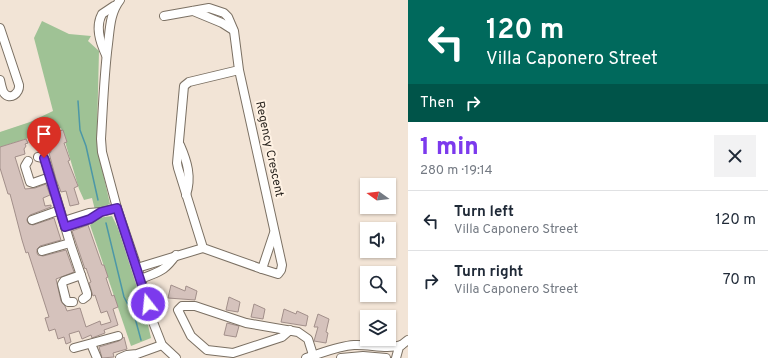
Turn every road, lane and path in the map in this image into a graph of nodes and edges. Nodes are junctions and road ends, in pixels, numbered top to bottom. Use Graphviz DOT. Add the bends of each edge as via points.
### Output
graph roads {
  1 [pos="117,3"];
  2 [pos="164,16"];
  3 [pos="0,28"];
  4 [pos="4,41"];
  5 [pos="0,53"];
  6 [pos="106,55"];
  7 [pos="239,70"];
  8 [pos="0,80"];
  9 [pos="38,157"];
  10 [pos="28,161"];
  11 [pos="50,177"];
  12 [pos="117,208"];
  13 [pos="60,210"];
  14 [pos="32,220"];
  15 [pos="64,224"];
  16 [pos="275,233"];
  17 [pos="70,243"];
  18 [pos="203,248"];
  19 [pos="42,251"];
  20 [pos="262,269"];
  21 [pos="138,272"];
  22 [pos="81,276"];
  23 [pos="82,299"];
  24 [pos="73,302"];
  25 [pos="290,330"];
  26 [pos="118,336"];
  27 [pos="404,342"];
  28 [pos="91,344"];
  29 [pos="162,345"];
  30 [pos="74,348"];
  31 [pos="135,356"];
  32 [pos="310,357"];
  33 [pos="96,358"];
  34 [pos="120,358"];
  35 [pos="176,358"];
  36 [pos="340,358"];
  37 [pos="386,358"];
  38 [pos="396,358"];
  1 -- 6 [label="street" via="110,23"];
  1 -- 6 [label="street" via="104,12 102,47"];
  2 -- 7 [label="street, Regency Crescent" via="209,8 224,13 234,31"];
  3 -- 4 [label="street"];
  4 -- 5 [label="street"];
  4 -- 8 [label="street" via="19,91 11,96 7,95"];
  6 -- 12 [label="street" via="101,146"];
  7 -- 16 [label="street, Regency Crescent"];
  7 -- 18 [label="street" via="188,82 183,88 178,163"];
  9 -- 11 [label="street" via="45,160"];
  10 -- 11 [label="street" via="25,166 30,182"];
  11 -- 13 [label="street"];
  12 -- 15 [label="street" via="101,212 90,219"];
  12 -- 21 [label="street"];
  13 -- 14 [label="street"];
  13 -- 15 [label="street"];
  15 -- 17 [label="street"];
  16 -- 20 [label="street"];
  16 -- 20 [label="street, Regency Crescent" via="281,270 278,274"];
  17 -- 19 [label="street"];
  17 -- 22 [label="street"];
  18 -- 20 [label="street, Regency Crescent"];
  18 -- 21 [label="street" via="173,256 166,268 159,272"];
  21 -- 29 [label="street"];
  22 -- 23 [label="street" via="87,294"];
  22 -- 24 [label="street" via="62,284 66,300"];
  25 -- 25 [label="street" via="282,337 233,353 207,350 191,336 178,310 182,306 195,306 246,323"];
  25 -- 32 [label="street" via="304,336 303,340"];
  26 -- 28 [label="street"];
  27 -- 32 [label="street" via="387,347 348,346"];
  27 -- 38 [label="street" via="397,350"];
  28 -- 30 [label="street"];
  28 -- 33 [label="street"];
  29 -- 31 [label="street"];
  29 -- 35 [label="street"];
  31 -- 34 [label="street" via="127,355"];
  36 -- 37 [label="street"];
}
